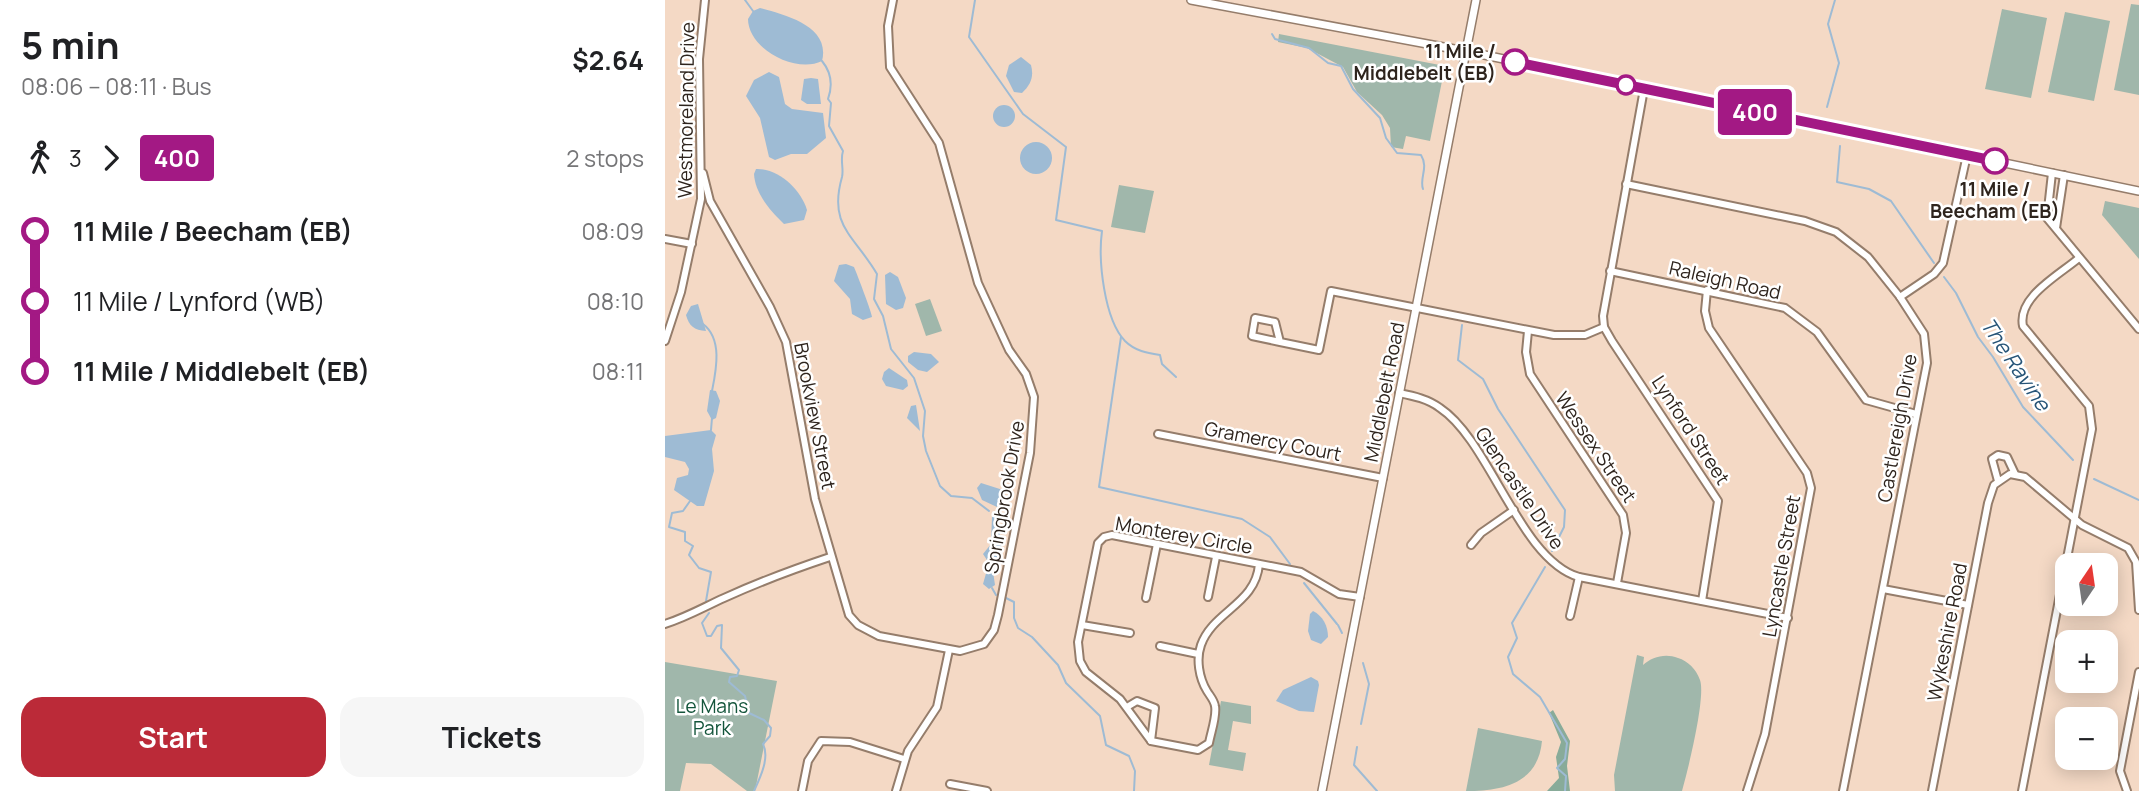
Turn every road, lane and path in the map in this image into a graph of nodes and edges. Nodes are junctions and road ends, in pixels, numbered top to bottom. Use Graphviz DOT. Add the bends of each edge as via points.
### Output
graph roads {
  1 [pos="705,0"];
  2 [pos="894,0"];
  3 [pos="1191,0"];
  4 [pos="1476,0"];
  5 [pos="1465,51"];
  6 [pos="1644,89"];
  7 [pos="1967,155"];
  8 [pos="703,173"];
  9 [pos="2052,173"];
  10 [pos="2064,175"];
  11 [pos="1626,184"];
  12 [pos="2139,191"];
  13 [pos="2056,228"];
  14 [pos="665,239"];
  15 [pos="692,244"];
  16 [pos="2079,258"];
  17 [pos="1610,271"];
  18 [pos="1707,290"];
  19 [pos="1900,297"];
  20 [pos="1416,308"];
  21 [pos="1604,327"];
  22 [pos="2139,329"];
  23 [pos="1528,331"];
  24 [pos="665,341"];
  25 [pos="1280,342"];
  26 [pos="1399,393"];
  27 [pos="1916,414"];
  28 [pos="1158,435"];
  29 [pos="2015,474"];
  30 [pos="1383,478"];
  31 [pos="1998,481"];
  32 [pos="1514,510"];
  33 [pos="2074,520"];
  34 [pos="1157,544"];
  35 [pos="1471,545"];
  36 [pos="831,557"];
  37 [pos="1216,557"];
  38 [pos="1259,564"];
  39 [pos="1579,577"];
  40 [pos="1617,583"];
  41 [pos="1883,589"];
  42 [pos="1208,597"];
  43 [pos="1360,597"];
  44 [pos="1146,598"];
  45 [pos="1702,601"];
  46 [pos="1968,605"];
  47 [pos="2139,610"];
  48 [pos="1570,616"];
  49 [pos="1788,618"];
  50 [pos="665,624"];
  51 [pos="1082,625"];
  52 [pos="1130,634"];
  53 [pos="1160,646"];
  54 [pos="949,650"];
  55 [pos="1198,654"];
  56 [pos="2139,672"];
  57 [pos="1127,707"];
  58 [pos="1151,741"];
  59 [pos="904,759"];
  60 [pos="950,784"];
  61 [pos="2122,789"];
  62 [pos="802,791"];
  63 [pos="896,791"];
  64 [pos="987,791"];
  65 [pos="1322,791"];
  66 [pos="1747,791"];
  67 [pos="1843,791"];
  68 [pos="1932,791"];
  69 [pos="2022,791"];
  1 -- 8 [label="street, Westmoreland Drive" via="699,59"];
  2 -- 54 [label="street, Springbrook Drive" via="888,26 890,68 939,143 978,283 1009,350 1026,374 1035,404 1030,453 994,630 977,648"];
  3 -- 5 [label="street"];
  4 -- 5 [label="street, Middlebelt Road"];
  5 -- 6 [label="street"];
  5 -- 20 [label="street, Middlebelt Road"];
  6 -- 7 [label="street"];
  6 -- 11 [label="street"];
  7 -- 9 [label="street"];
  7 -- 19 [label="street" via="1943,263"];
  8 -- 15 [label="street, Westmoreland Drive"];
  8 -- 36 [label="street, Brookview Street" via="710,201 786,342 806,459"];
  9 -- 10 [label="street"];
  9 -- 13 [label="street" via="2047,218"];
  10 -- 12 [label="street"];
  10 -- 13 [label="street"];
  11 -- 17 [label="street"];
  11 -- 19 [label="street, Castlereigh Drive" via="1821,226 1855,245"];
  13 -- 16 [label="street"];
  14 -- 15 [label="street"];
  15 -- 24 [label="street, Westmoreland Drive"];
  16 -- 22 [label="street"];
  16 -- 33 [label="street" via="2029,300 2022,313 2023,326 2084,399 2092,416"];
  17 -- 18 [label="street, Raleigh Road"];
  17 -- 21 [label="street"];
  18 -- 27 [label="street, Raleigh Road" via="1773,304 1798,316 1817,332 1865,400"];
  18 -- 49 [label="street, Lyncastle Street" via="1709,328 1810,481 1811,500"];
  19 -- 27 [label="street, Castlereigh Drive" via="1927,345"];
  20 -- 23 [label="street"];
  20 -- 25 [label="street" via="1331,291 1319,350"];
  20 -- 26 [label="street, Middlebelt Road"];
  21 -- 23 [label="street" via="1569,336"];
  21 -- 45 [label="street, Lynford Street" via="1718,501"];
  23 -- 40 [label="street, Wessex Street" via="1530,374 1623,515 1626,533"];
  25 -- 25 [label="street" via="1275,322 1255,318 1252,336"];
  26 -- 30 [label="street, Middlebelt Road"];
  26 -- 32 [label="street, Glencastle Drive" via="1422,398 1454,419"];
  27 -- 41 [label="street, Castlereigh Drive"];
  28 -- 30 [label="street, Gramercy Court"];
  29 -- 31 [label="street"];
  29 -- 31 [label="street, Wykeshire Road" via="2007,457 1998,455 1991,466"];
  29 -- 33 [label="street, Wykeshire Road" via="2025,477"];
  30 -- 43 [label="street, Middlebelt Road"];
  31 -- 46 [label="street, Wykeshire Road" via="1989,503"];
  32 -- 35 [label="street"];
  32 -- 39 [label="street, Glencastle Drive" via="1553,564"];
  33 -- 47 [label="street, Wykeshire Road" via="2124,544 2133,555"];
  33 -- 69 [label="street"];
  34 -- 37 [label="street, Monterey Circle"];
  34 -- 44 [label="street"];
  34 -- 51 [label="street, Monterey Circle" via="1112,535 1098,543"];
  36 -- 50 [label="street"];
  36 -- 54 [label="street, Springbrook Drive" via="849,615 858,625 891,640"];
  37 -- 38 [label="street, Monterey Circle"];
  37 -- 42 [label="street"];
  38 -- 43 [label="street, Monterey Circle" via="1301,572 1339,594"];
  38 -- 55 [label="street, Monterey Circle" via="1247,595 1211,627"];
  39 -- 40 [label="street, Glencastle Drive"];
  39 -- 48 [label="street"];
  40 -- 45 [label="street, Glencastle Drive"];
  41 -- 46 [label="street"];
  41 -- 67 [label="street, Castlereigh Drive"];
  43 -- 65 [label="street, Middlebelt Road"];
  45 -- 49 [label="street, Glencastle Drive"];
  46 -- 68 [label="street, Wykeshire Road"];
  49 -- 66 [label="street, Lyncastle Street" via="1765,734"];
  51 -- 52 [label="street"];
  51 -- 57 [label="street, Monterey Circle" via="1078,651 1086,672"];
  53 -- 55 [label="street"];
  54 -- 59 [label="street" via="937,706"];
  55 -- 58 [label="street" via="1203,682 1216,707 1209,743 1198,750"];
  56 -- 61 [label="street" via="2120,771"];
  57 -- 58 [label="street, Monterey Circle"];
  57 -- 58 [label="street" via="1137,701 1155,708"];
  59 -- 62 [label="street" via="850,742 821,741 808,761"];
  59 -- 63 [label="street"];
  60 -- 64 [label="street"];
}
